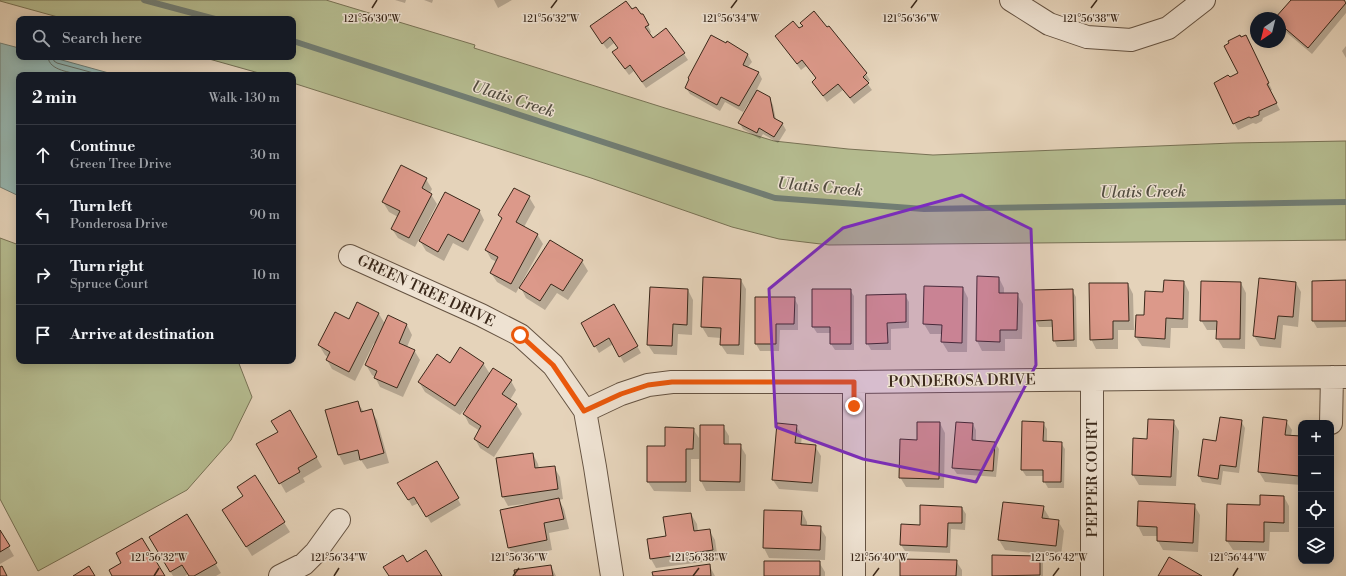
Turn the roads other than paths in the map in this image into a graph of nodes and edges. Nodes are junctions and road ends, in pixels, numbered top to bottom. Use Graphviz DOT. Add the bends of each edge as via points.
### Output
graph roads {
  1 [pos="1011,0"];
  2 [pos="1204,0"];
  3 [pos="350,256"];
  4 [pos="1339,377"];
  5 [pos="1092,380"];
  6 [pos="854,382"];
  7 [pos="584,411"];
  8 [pos="1332,420"];
  9 [pos="339,520"];
  10 [pos="280,576"];
  11 [pos="612,576"];
  12 [pos="854,576"];
  13 [pos="1092,576"];
  1 -- 2 [label="street" via="1049,24 1087,37 1131,40 1168,28"];
  3 -- 7 [label="street, GREEN TREE DRIVE" via="481,314 520,335 553,365"];
  4 -- 5 [label="street, PONDEROSA DRIVE"];
  4 -- 8 [label="street"];
  5 -- 6 [label="street, PONDEROSA DRIVE"];
  5 -- 13 [label="street, PEPPER COURT"];
  6 -- 7 [label="street, PONDEROSA DRIVE" via="672,382 648,385"];
  6 -- 12 [label="street"];
  7 -- 11 [label="street, GREEN TREE DRIVE"];
  9 -- 10 [label="street" via="304,564"];
}
